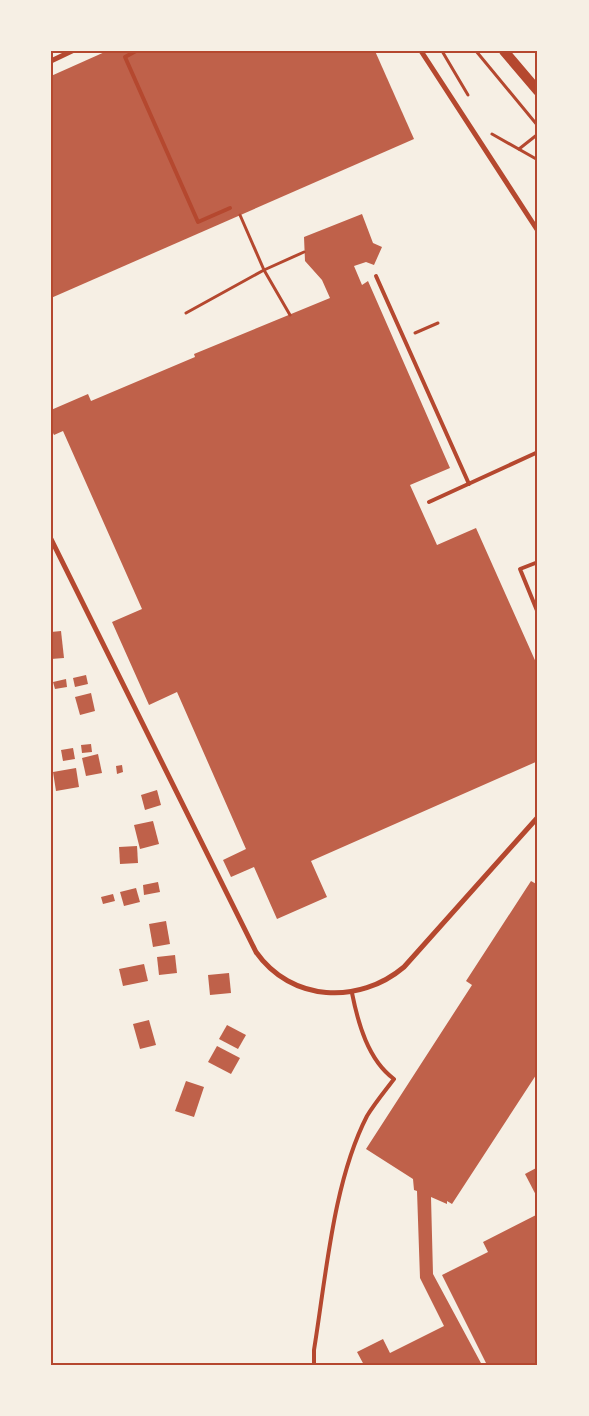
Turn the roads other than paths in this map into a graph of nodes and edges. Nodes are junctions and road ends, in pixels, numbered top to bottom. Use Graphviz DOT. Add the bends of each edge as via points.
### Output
graph roads {
  1 [pos="72,51"];
  2 [pos="136,51"];
  3 [pos="421,51"];
  4 [pos="504,51"];
  5 [pos="51,61"];
  6 [pos="538,91"];
  7 [pos="230,208"];
  8 [pos="538,231"];
  9 [pos="376,276"];
  10 [pos="538,452"];
  11 [pos="469,484"];
  12 [pos="429,502"];
  13 [pos="51,539"];
  14 [pos="538,562"];
  15 [pos="538,613"];
  16 [pos="538,817"];
  17 [pos="352,993"];
  18 [pos="314,1365"];
  1 -- 5 [label="street"];
  2 -- 7 [label="lane" via="125,57 198,222"];
  3 -- 8 [label="street"];
  4 -- 6 [label="main road"];
  9 -- 11 [label="lane"];
  10 -- 11 [label="lane"];
  11 -- 12 [label="lane"];
  13 -- 17 [label="street" via="256,952 268,968 295,985 322,992"];
  14 -- 15 [label="lane" via="520,570"];
  16 -- 17 [label="street" via="404,967 382,983"];
  17 -- 18 [label="lane" via="371,1051 379,1065 394,1079 368,1115 342,1186"];
}
